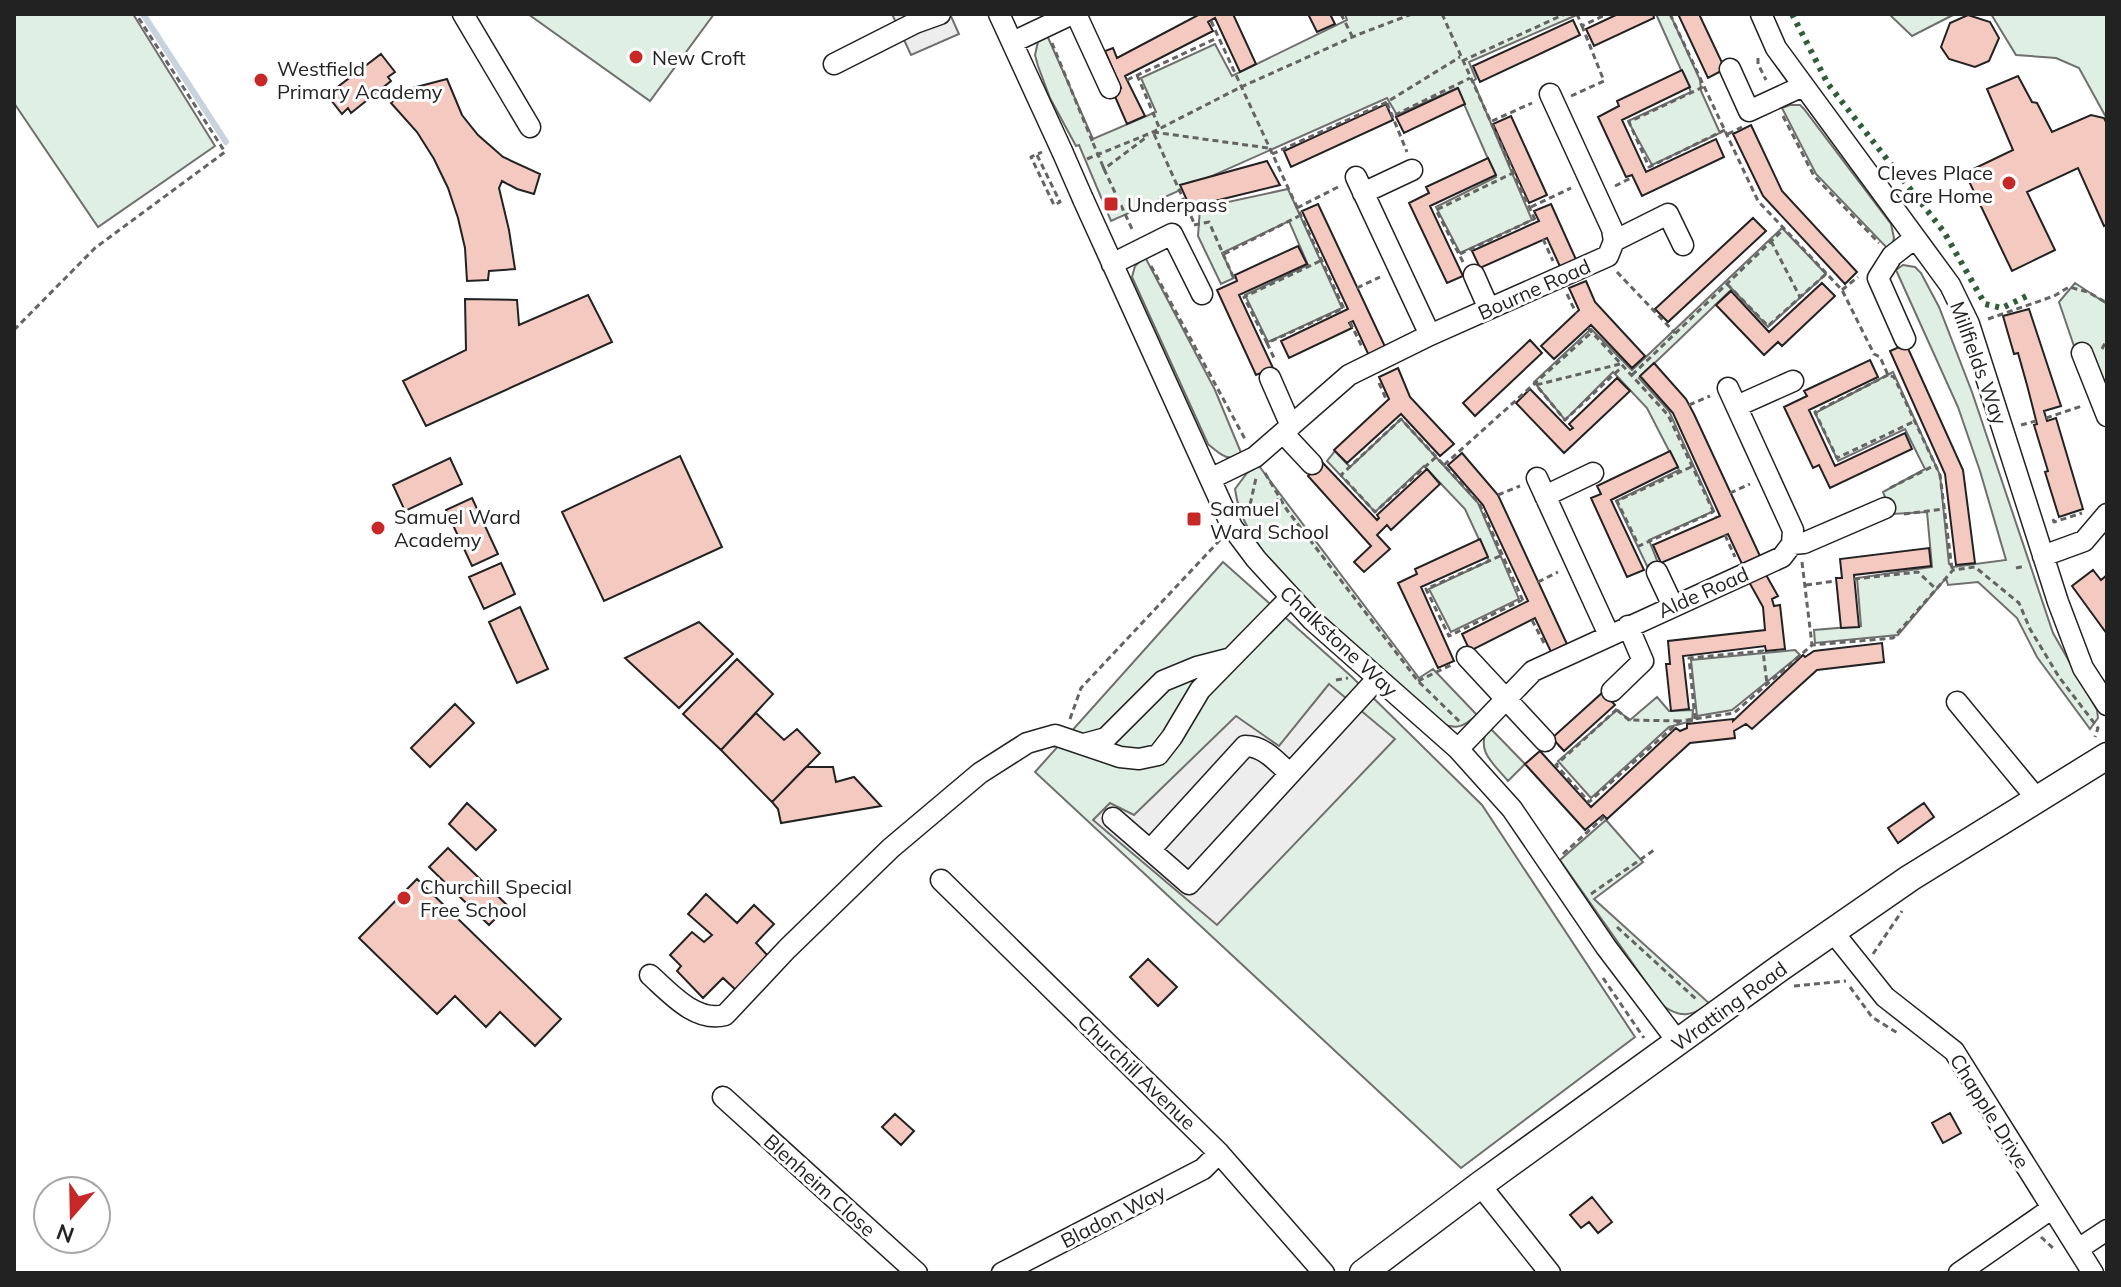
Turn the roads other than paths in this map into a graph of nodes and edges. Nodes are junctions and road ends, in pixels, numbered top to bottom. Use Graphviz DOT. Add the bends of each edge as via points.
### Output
graph roads {
  1 [pos="463,14"];
  2 [pos="940,14"];
  3 [pos="999,14"];
  4 [pos="1074,14"];
  5 [pos="1761,14"];
  6 [pos="913,19"];
  7 [pos="1013,42"];
  8 [pos="834,64"];
  9 [pos="1730,69"];
  10 [pos="1118,84"];
  11 [pos="1803,86"];
  12 [pos="1552,99"];
  13 [pos="530,127"];
  14 [pos="1412,170"];
  15 [pos="1915,238"];
  16 [pos="1683,245"];
  17 [pos="1611,249"];
  18 [pos="1112,264"];
  19 [pos="1474,275"];
  20 [pos="1202,294"];
  21 [pos="1489,309"];
  22 [pos="1430,335"];
  23 [pos="1905,339"];
  24 [pos="2082,353"];
  25 [pos="1270,378"];
  26 [pos="1793,381"];
  27 [pos="2104,408"];
  28 [pos="1287,429"];
  29 [pos="1312,464"];
  30 [pos="1593,473"];
  31 [pos="1212,478"];
  32 [pos="1885,508"];
  33 [pos="2107,514"];
  34 [pos="1792,544"];
  35 [pos="2043,556"];
  36 [pos="1657,572"];
  37 [pos="1290,598"];
  38 [pos="1673,606"];
  39 [pos="1618,631"];
  40 [pos="1467,657"];
  41 [pos="1231,658"];
  42 [pos="1373,684"];
  43 [pos="1505,700"];
  44 [pos="1614,700"];
  45 [pos="1957,702"];
  46 [pos="2107,705"];
  47 [pos="1545,741"];
  48 [pos="1084,744"];
  49 [pos="1458,749"];
  50 [pos="2107,756"];
  51 [pos="1290,774"];
  52 [pos="2037,799"];
  53 [pos="1113,818"];
  54 [pos="1150,850"];
  55 [pos="941,880"];
  56 [pos="1833,932"];
  57 [pos="650,975"];
  58 [pos="1678,1042"];
  59 [pos="723,1097"];
  60 [pos="1219,1153"];
  61 [pos="1480,1185"];
  62 [pos="2051,1209"];
  63 [pos="2107,1230"];
  64 [pos="2069,1252"];
  65 [pos="917,1273"];
  66 [pos="1002,1273"];
  67 [pos="1324,1273"];
  68 [pos="1363,1273"];
  69 [pos="1550,1273"];
  70 [pos="1959,1273"];
  71 [pos="2093,1273"];
  1 -- 13 [label="street"];
  2 -- 6 [label="street"];
  3 -- 7 [label="street, Chalkstone Way"];
  4 -- 7 [label="street"];
  4 -- 10 [label="street"];
  5 -- 11 [label="street, Millfields Way" via="1776,48"];
  6 -- 8 [label="street"];
  7 -- 18 [label="street, Chalkstone Way, bridge" via="1055,150"];
  9 -- 11 [label="street" via="1749,111"];
  11 -- 15 [label="street, Millfields Way"];
  12 -- 17 [label="street" via="1612,229"];
  14 -- 22 [label="street" via="1359,185"];
  15 -- 23 [label="street" via="1892,256 1878,278"];
  15 -- 35 [label="street, Millfields Way" via="1950,285 1969,324"];
  16 -- 17 [label="street, Bourne Road" via="1668,214"];
  17 -- 21 [label="street, Bourne Road"];
  18 -- 20 [label="street" via="1172,234"];
  18 -- 31 [label="street, Chalkstone Way"];
  19 -- 21 [label="street"];
  21 -- 22 [label="street, Bourne Road"];
  22 -- 28 [label="street, Bourne Road" via="1349,375"];
  24 -- 27 [label="street"];
  25 -- 28 [label="street"];
  26 -- 34 [label="street" via="1732,397 1793,530"];
  28 -- 29 [label="street"];
  28 -- 31 [label="street, Bourne Road" via="1255,457"];
  30 -- 39 [label="street" via="1541,487 1576,564"];
  31 -- 37 [label="street, Chalkstone Way"];
  32 -- 34 [label="street, Alde Road"];
  33 -- 35 [label="street" via="2084,541"];
  34 -- 38 [label="street, Alde Road" via="1782,557"];
  35 -- 46 [label="street, Millfields Way" via="2083,668"];
  36 -- 38 [label="street"];
  37 -- 41 [label="street"];
  37 -- 42 [label="street, Chalkstone Way"];
  38 -- 39 [label="street, Alde Road"];
  39 -- 43 [label="street, Alde Road" via="1533,671"];
  39 -- 44 [label="street" via="1643,661"];
  40 -- 43 [label="street"];
  41 -- 48 [label="street" via="1163,681 1106,738"];
  41 -- 48 [label="street" via="1200,690 1158,755 1120,757"];
  42 -- 49 [label="street, Chalkstone Way"];
  42 -- 51 [label="street"];
  43 -- 47 [label="street"];
  43 -- 49 [label="street, Alde Road"];
  45 -- 52 [label="street"];
  48 -- 57 [label="street" via="1055,735 1027,743 980,773 891,848 725,1015 713,1018 686,1006"];
  49 -- 58 [label="street, Chalkstone Way" via="1512,809"];
  50 -- 52 [label="main road, Wratting Road"];
  51 -- 54 [label="street" via="1267,752 1245,746"];
  51 -- 54 [label="street" via="1189,884"];
  52 -- 56 [label="main road, Wratting Road"];
  53 -- 54 [label="street"];
  55 -- 60 [label="street, Churchill Avenue"];
  56 -- 58 [label="main road, Wratting Road"];
  56 -- 62 [label="street, Chapple Drive" via="1885,997 1954,1051"];
  58 -- 61 [label="main road, Wratting Road"];
  59 -- 65 [label="street, Blenheim Close"];
  60 -- 66 [label="street, Bladon Way" via="1203,1169"];
  60 -- 67 [label="street, Churchill Avenue"];
  61 -- 68 [label="main road, Wratting Road"];
  61 -- 69 [label="street"];
  62 -- 64 [label="street, Chapple Drive"];
  62 -- 70 [label="street"];
  63 -- 64 [label="street"];
  64 -- 71 [label="street, Chapple Drive"];
}
